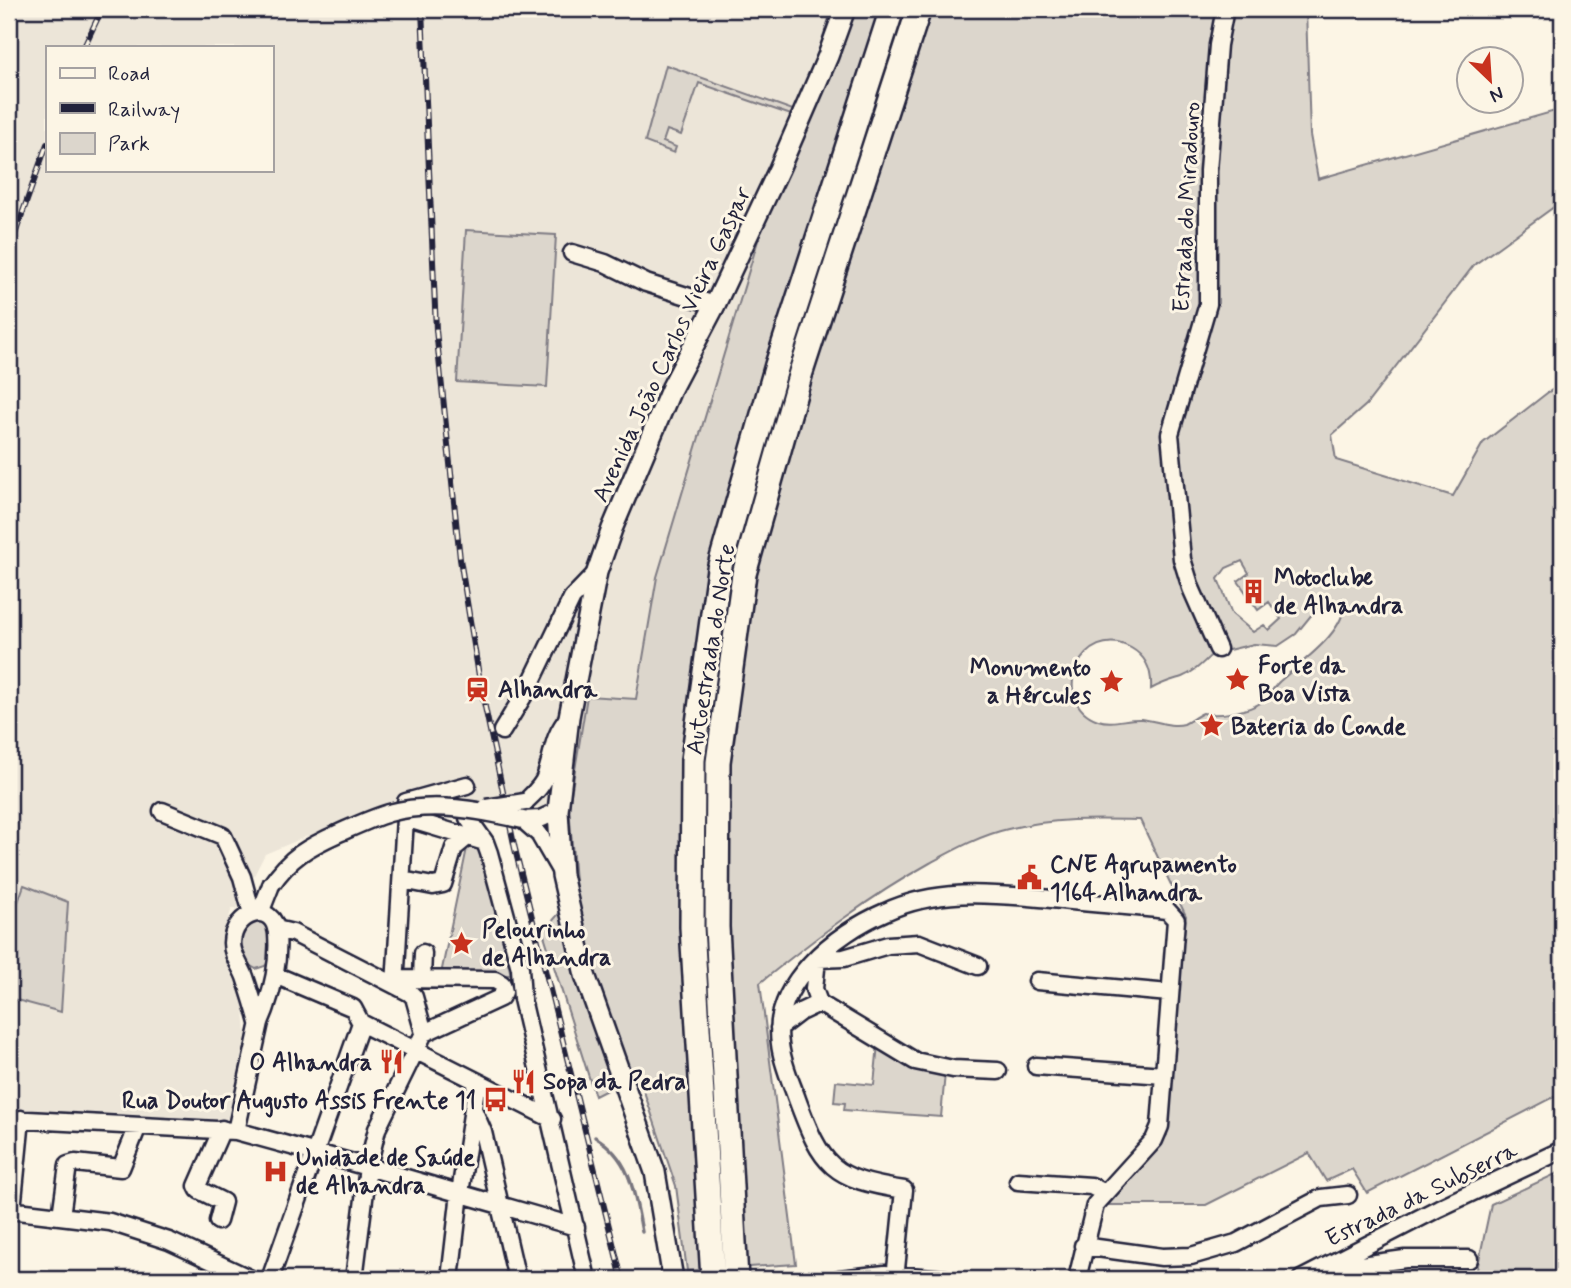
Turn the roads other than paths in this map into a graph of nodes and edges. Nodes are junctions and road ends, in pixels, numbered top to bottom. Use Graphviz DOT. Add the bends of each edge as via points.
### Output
graph roads {
  1 [pos="845,9"];
  2 [pos="892,9"];
  3 [pos="919,9"];
  4 [pos="1225,9"];
  5 [pos="572,253"];
  6 [pos="715,305"];
  7 [pos="597,572"];
  8 [pos="1218,649"];
  9 [pos="569,717"];
  10 [pos="502,732"];
  11 [pos="467,785"];
  12 [pos="162,811"];
  13 [pos="474,814"];
  14 [pos="537,815"];
  15 [pos="405,818"];
  16 [pos="466,838"];
  17 [pos="485,842"];
  18 [pos="562,874"];
  19 [pos="402,880"];
  20 [pos="256,913"];
  21 [pos="276,929"];
  22 [pos="423,953"];
  23 [pos="817,959"];
  24 [pos="978,966"];
  25 [pos="243,973"];
  26 [pos="275,975"];
  27 [pos="422,979"];
  28 [pos="1037,981"];
  29 [pos="395,982"];
  30 [pos="1170,993"];
  31 [pos="819,1003"];
  32 [pos="259,1023"];
  33 [pos="361,1023"];
  34 [pos="779,1028"];
  35 [pos="424,1033"];
  36 [pos="416,1051"];
  37 [pos="1036,1066"];
  38 [pos="998,1071"];
  39 [pos="1164,1076"];
  40 [pos="477,1082"];
  41 [pos="473,1108"];
  42 [pos="15,1119"];
  43 [pos="552,1119"];
  44 [pos="138,1126"];
  45 [pos="229,1130"];
  46 [pos="1562,1150"];
  47 [pos="317,1153"];
  48 [pos="368,1167"];
  49 [pos="1018,1181"];
  50 [pos="460,1193"];
  51 [pos="1105,1193"];
  52 [pos="1348,1195"];
  53 [pos="501,1206"];
  54 [pos="10,1210"];
  55 [pos="61,1216"];
  56 [pos="218,1221"];
  57 [pos="576,1227"];
  58 [pos="1083,1246"];
  59 [pos="1469,1259"];
  60 [pos="1326,1266"];
  61 [pos="724,1274"];
  62 [pos="895,1277"];
  63 [pos="251,1279"];
  64 [pos="271,1279"];
  65 [pos="354,1279"];
  66 [pos="450,1279"];
  67 [pos="517,1279"];
  68 [pos="587,1279"];
  69 [pos="673,1279"];
  70 [pos="839,1279"];
  71 [pos="946,1279"];
  72 [pos="1077,1279"];
  73 [pos="1301,1279"];
  1 -- 6 [label="main road, Avenida João Carlos Vieira Gaspar" via="779,169"];
  2 -- 61 [label="highway, Autoestrada do Norte" via="777,365 719,569 693,760 692,927 699,1068"];
  3 -- 61 [label="highway, Autoestrada do Norte" via="801,372 744,574 718,762"];
  4 -- 8 [label="street, Estrada do Miradouro" via="1208,172 1208,304 1170,434 1182,559"];
  5 -- 6 [label="street"];
  6 -- 7 [label="main road, Avenida João Carlos Vieira Gaspar" via="672,387"];
  7 -- 9 [label="main road, Avenida João Carlos Vieira Gaspar"];
  7 -- 10 [label="street" via="572,598"];
  9 -- 14 [label="main road, Avenida João Carlos Vieira Gaspar"];
  9 -- 14 [label="street" via="554,741"];
  11 -- 15 [label="street" via="406,802"];
  12 -- 20 [label="street" via="223,836"];
  13 -- 14 [label="street, bridge"];
  13 -- 17 [label="street"];
  13 -- 20 [label="street, bridge" via="450,808 405,810 378,817 302,852 285,866"];
  14 -- 18 [label="main road, Avenida João Carlos Vieira Gaspar"];
  14 -- 18 [label="street"];
  15 -- 16 [label="street"];
  15 -- 19 [label="street"];
  16 -- 17 [label="street"];
  16 -- 19 [label="street" via="454,848 443,884"];
  17 -- 43 [label="street" via="520,968 522,999"];
  18 -- 69 [label="main road, Avenida João Carlos Vieira Gaspar" via="585,975 654,1172"];
  19 -- 29 [label="street"];
  20 -- 21 [label="street" via="270,918"];
  20 -- 25 [label="street" via="239,922 232,939"];
  21 -- 26 [label="street"];
  21 -- 29 [label="street"];
  22 -- 27 [label="street"];
  23 -- 24 [label="street" via="919,943"];
  23 -- 30 [label="street" via="844,935 886,911 951,894 1167,910 1177,925"];
  23 -- 31 [label="street" via="814,989"];
  23 -- 34 [label="street" via="789,993"];
  25 -- 26 [label="street" via="256,978"];
  25 -- 32 [label="street"];
  26 -- 32 [label="street"];
  26 -- 33 [label="street" via="353,1008"];
  27 -- 29 [label="street"];
  27 -- 35 [label="street" via="495,980 501,982 504,992 481,1009"];
  28 -- 30 [label="street"];
  29 -- 35 [label="street" via="413,996"];
  30 -- 39 [label="street"];
  31 -- 34 [label="street"];
  31 -- 38 [label="street" via="915,1061"];
  32 -- 45 [label="street" via="249,1078"];
  33 -- 36 [label="street"];
  33 -- 47 [label="street"];
  34 -- 62 [label="street" via="789,1077 826,1161 852,1179 904,1190"];
  35 -- 36 [label="street"];
  36 -- 40 [label="street"];
  36 -- 48 [label="street" via="377,1129"];
  37 -- 39 [label="street"];
  39 -- 51 [label="street" via="1158,1133"];
  40 -- 41 [label="street"];
  40 -- 43 [label="street"];
  41 -- 50 [label="street"];
  41 -- 53 [label="street"];
  42 -- 44 [label="street"];
  42 -- 54 [label="street"];
  43 -- 57 [label="street"];
  44 -- 45 [label="street"];
  44 -- 55 [label="street" via="121,1168 68,1166"];
  45 -- 47 [label="street"];
  45 -- 56 [label="street" via="197,1185 223,1202"];
  46 -- 60 [label="street, Estrada da Subserra"];
  47 -- 48 [label="street"];
  47 -- 64 [label="street"];
  48 -- 50 [label="street"];
  48 -- 65 [label="street"];
  49 -- 51 [label="street" via="1091,1186"];
  50 -- 53 [label="street"];
  50 -- 66 [label="street"];
  51 -- 58 [label="street" via="1095,1205"];
  52 -- 58 [label="street" via="1321,1198 1236,1243 1191,1256 1162,1257"];
  53 -- 57 [label="street"];
  53 -- 67 [label="street"];
  54 -- 55 [label="street"];
  55 -- 63 [label="street" via="110,1222 169,1241"];
  57 -- 68 [label="street"];
  58 -- 72 [label="street"];
  59 -- 60 [label="street"];
  60 -- 73 [label="street, Estrada da Subserra"];
  62 -- 70 [label="street"];
  62 -- 71 [label="street"];
}
